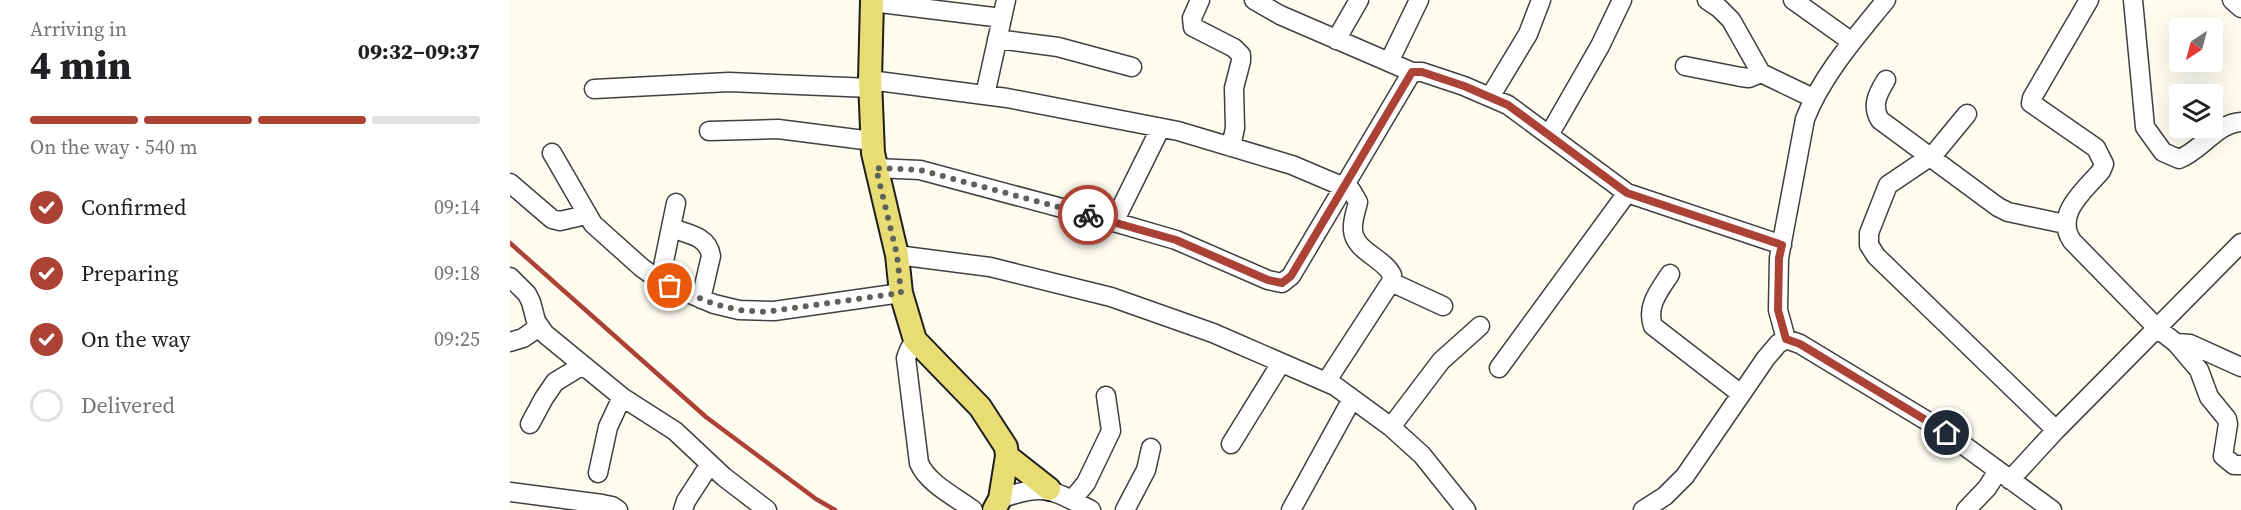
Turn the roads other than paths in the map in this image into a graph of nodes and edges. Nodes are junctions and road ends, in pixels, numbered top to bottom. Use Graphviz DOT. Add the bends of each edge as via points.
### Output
graph roads {
  1 [pos="1006,0"];
  2 [pos="1200,0"];
  3 [pos="1254,0"];
  4 [pos="1359,0"];
  5 [pos="1419,0"];
  6 [pos="1541,0"];
  7 [pos="1622,0"];
  8 [pos="1793,0"];
  9 [pos="1886,0"];
  10 [pos="2089,0"];
  11 [pos="2133,0"];
  12 [pos="2232,0"];
  13 [pos="872,1"];
  14 [pos="1712,1"];
  15 [pos="1284,8"];
  16 [pos="2241,8"];
  17 [pos="1002,18"];
  18 [pos="997,39"];
  19 [pos="1336,40"];
  20 [pos="1852,42"];
  21 [pos="1389,62"];
  22 [pos="1132,66"];
  23 [pos="1685,66"];
  24 [pos="1412,72"];
  25 [pos="1761,73"];
  26 [pos="1886,80"];
  27 [pos="870,84"];
  28 [pos="594,89"];
  29 [pos="985,95"];
  30 [pos="1490,97"];
  31 [pos="1813,98"];
  32 [pos="1967,114"];
  33 [pos="2241,122"];
  34 [pos="1160,129"];
  35 [pos="709,131"];
  36 [pos="1549,135"];
  37 [pos="872,141"];
  38 [pos="1231,147"];
  39 [pos="552,153"];
  40 [pos="1929,158"];
  41 [pos="876,168"];
  42 [pos="510,183"];
  43 [pos="1344,186"];
  44 [pos="1627,193"];
  45 [pos="676,203"];
  46 [pos="586,215"];
  47 [pos="1114,222"];
  48 [pos="2065,224"];
  49 [pos="671,228"];
  50 [pos="2241,243"];
  51 [pos="1782,245"];
  52 [pos="897,255"];
  53 [pos="1670,274"];
  54 [pos="510,277"];
  55 [pos="660,280"];
  56 [pos="1391,282"];
  57 [pos="901,293"];
  58 [pos="701,299"];
  59 [pos="1443,306"];
  60 [pos="1480,326"];
  61 [pos="539,327"];
  62 [pos="2158,329"];
  63 [pos="1786,339"];
  64 [pos="915,340"];
  65 [pos="510,342"];
  66 [pos="2176,343"];
  67 [pos="1281,363"];
  68 [pos="583,365"];
  69 [pos="2241,367"];
  70 [pos="1500,368"];
  71 [pos="1326,382"];
  72 [pos="1741,394"];
  73 [pos="1106,396"];
  74 [pos="622,397"];
  75 [pos="1352,399"];
  76 [pos="530,424"];
  77 [pos="1391,427"];
  78 [pos="2056,430"];
  79 [pos="1232,444"];
  80 [pos="1151,448"];
  81 [pos="1007,456"];
  82 [pos="710,464"];
  83 [pos="2241,465"];
  84 [pos="598,473"];
  85 [pos="2004,476"];
  86 [pos="1049,489"];
  87 [pos="510,492"];
  88 [pos="1072,500"];
  89 [pos="997,505"];
  90 [pos="618,510"];
  91 [pos="683,510"];
  92 [pos="767,510"];
  93 [pos="973,510"];
  94 [pos="1091,510"];
  95 [pos="1125,510"];
  96 [pos="1292,510"];
  97 [pos="1466,510"];
  98 [pos="1643,510"];
  99 [pos="1966,510"];
  100 [pos="2052,510"];
  1 -- 17 [label="street"];
  2 -- 38 [label="street" via="1192,18 1193,27 1241,55 1234,88 1235,128"];
  3 -- 15 [label="street"];
  4 -- 19 [label="street"];
  5 -- 21 [label="street"];
  6 -- 30 [label="street" via="1527,34"];
  7 -- 36 [label="street"];
  8 -- 20 [label="street"];
  9 -- 20 [label="street"];
  10 -- 48 [label="street" via="2031,103 2096,148 2104,164 2067,214"];
  11 -- 33 [label="street" via="2145,127 2163,152 2179,159 2187,156 2226,126"];
  12 -- 16 [label="street"];
  13 -- 17 [label="street"];
  13 -- 27 [label="main road"];
  14 -- 25 [label="street" via="1731,20"];
  15 -- 19 [label="street"];
  17 -- 18 [label="street"];
  18 -- 22 [label="street" via="1058,47"];
  18 -- 29 [label="street"];
  19 -- 21 [label="street"];
  20 -- 31 [label="street"];
  21 -- 24 [label="street"];
  23 -- 25 [label="street" via="1749,78"];
  24 -- 30 [label="street" via="1422,72"];
  24 -- 43 [label="street"];
  25 -- 31 [label="street"];
  26 -- 40 [label="street" via="1877,97 1876,114"];
  27 -- 28 [label="street" via="729,82"];
  27 -- 29 [label="street"];
  27 -- 37 [label="main road"];
  29 -- 34 [label="street"];
  30 -- 36 [label="street" via="1522,114"];
  31 -- 51 [label="street" via="1803,130"];
  32 -- 40 [label="street"];
  34 -- 38 [label="street"];
  34 -- 47 [label="street"];
  35 -- 37 [label="street" via="778,129"];
  36 -- 44 [label="street"];
  37 -- 41 [label="main road"];
  38 -- 43 [label="street"];
  39 -- 46 [label="street"];
  40 -- 48 [label="street" via="2008,212"];
  40 -- 78 [label="street" via="1888,185 1869,233 1869,244 1876,256"];
  41 -- 47 [label="street" via="920,170"];
  41 -- 52 [label="main road"];
  42 -- 46 [label="street" via="552,219"];
  43 -- 47 [label="street" via="1291,276 1282,283 1176,240"];
  43 -- 56 [label="street" via="1358,202 1354,237 1390,270"];
  44 -- 51 [label="street"];
  44 -- 70 [label="street"];
  45 -- 49 [label="street"];
  46 -- 55 [label="street"];
  48 -- 62 [label="street" via="2072,241"];
  49 -- 55 [label="street"];
  49 -- 58 [label="street" via="701,239 710,250"];
  50 -- 62 [label="street"];
  51 -- 63 [label="street" via="1778,310"];
  52 -- 57 [label="main road"];
  52 -- 67 [label="street" via="990,267 1111,297 1213,333"];
  53 -- 72 [label="street" via="1651,306 1653,326"];
  54 -- 61 [label="street" via="527,294"];
  55 -- 58 [label="street"];
  56 -- 59 [label="street"];
  56 -- 71 [label="street"];
  57 -- 58 [label="street" via="765,312 730,308"];
  57 -- 64 [label="main road"];
  60 -- 77 [label="street" via="1441,361"];
  61 -- 65 [label="street"];
  61 -- 68 [label="street"];
  62 -- 66 [label="street"];
  62 -- 78 [label="street"];
  63 -- 72 [label="street" via="1778,344"];
  63 -- 85 [label="street" via="1908,408"];
  64 -- 81 [label="main road" via="980,407 1002,440"];
  64 -- 93 [label="street" via="906,358 919,463 930,479"];
  66 -- 69 [label="street" via="2190,344"];
  66 -- 83 [label="street" via="2199,370 2209,397 2227,419 2223,456 2234,465"];
  67 -- 71 [label="street"];
  67 -- 79 [label="street"];
  68 -- 74 [label="street"];
  68 -- 76 [label="street" via="555,382"];
  71 -- 75 [label="street"];
  72 -- 98 [label="street" via="1685,476"];
  73 -- 88 [label="street" via="1111,431 1086,483"];
  74 -- 82 [label="street" via="675,431"];
  74 -- 84 [label="street" via="608,427"];
  75 -- 77 [label="street"];
  75 -- 96 [label="street"];
  77 -- 97 [label="street" via="1422,455"];
  78 -- 85 [label="street"];
  80 -- 95 [label="street" via="1143,478"];
  81 -- 86 [label="main road"];
  81 -- 89 [label="main road"];
  82 -- 91 [label="street"];
  82 -- 92 [label="street"];
  85 -- 99 [label="street"];
  85 -- 100 [label="street"];
  86 -- 88 [label="street"];
  86 -- 89 [label="street" via="1022,491"];
  87 -- 90 [label="street" via="602,504"];
  88 -- 94 [label="street"];
}
